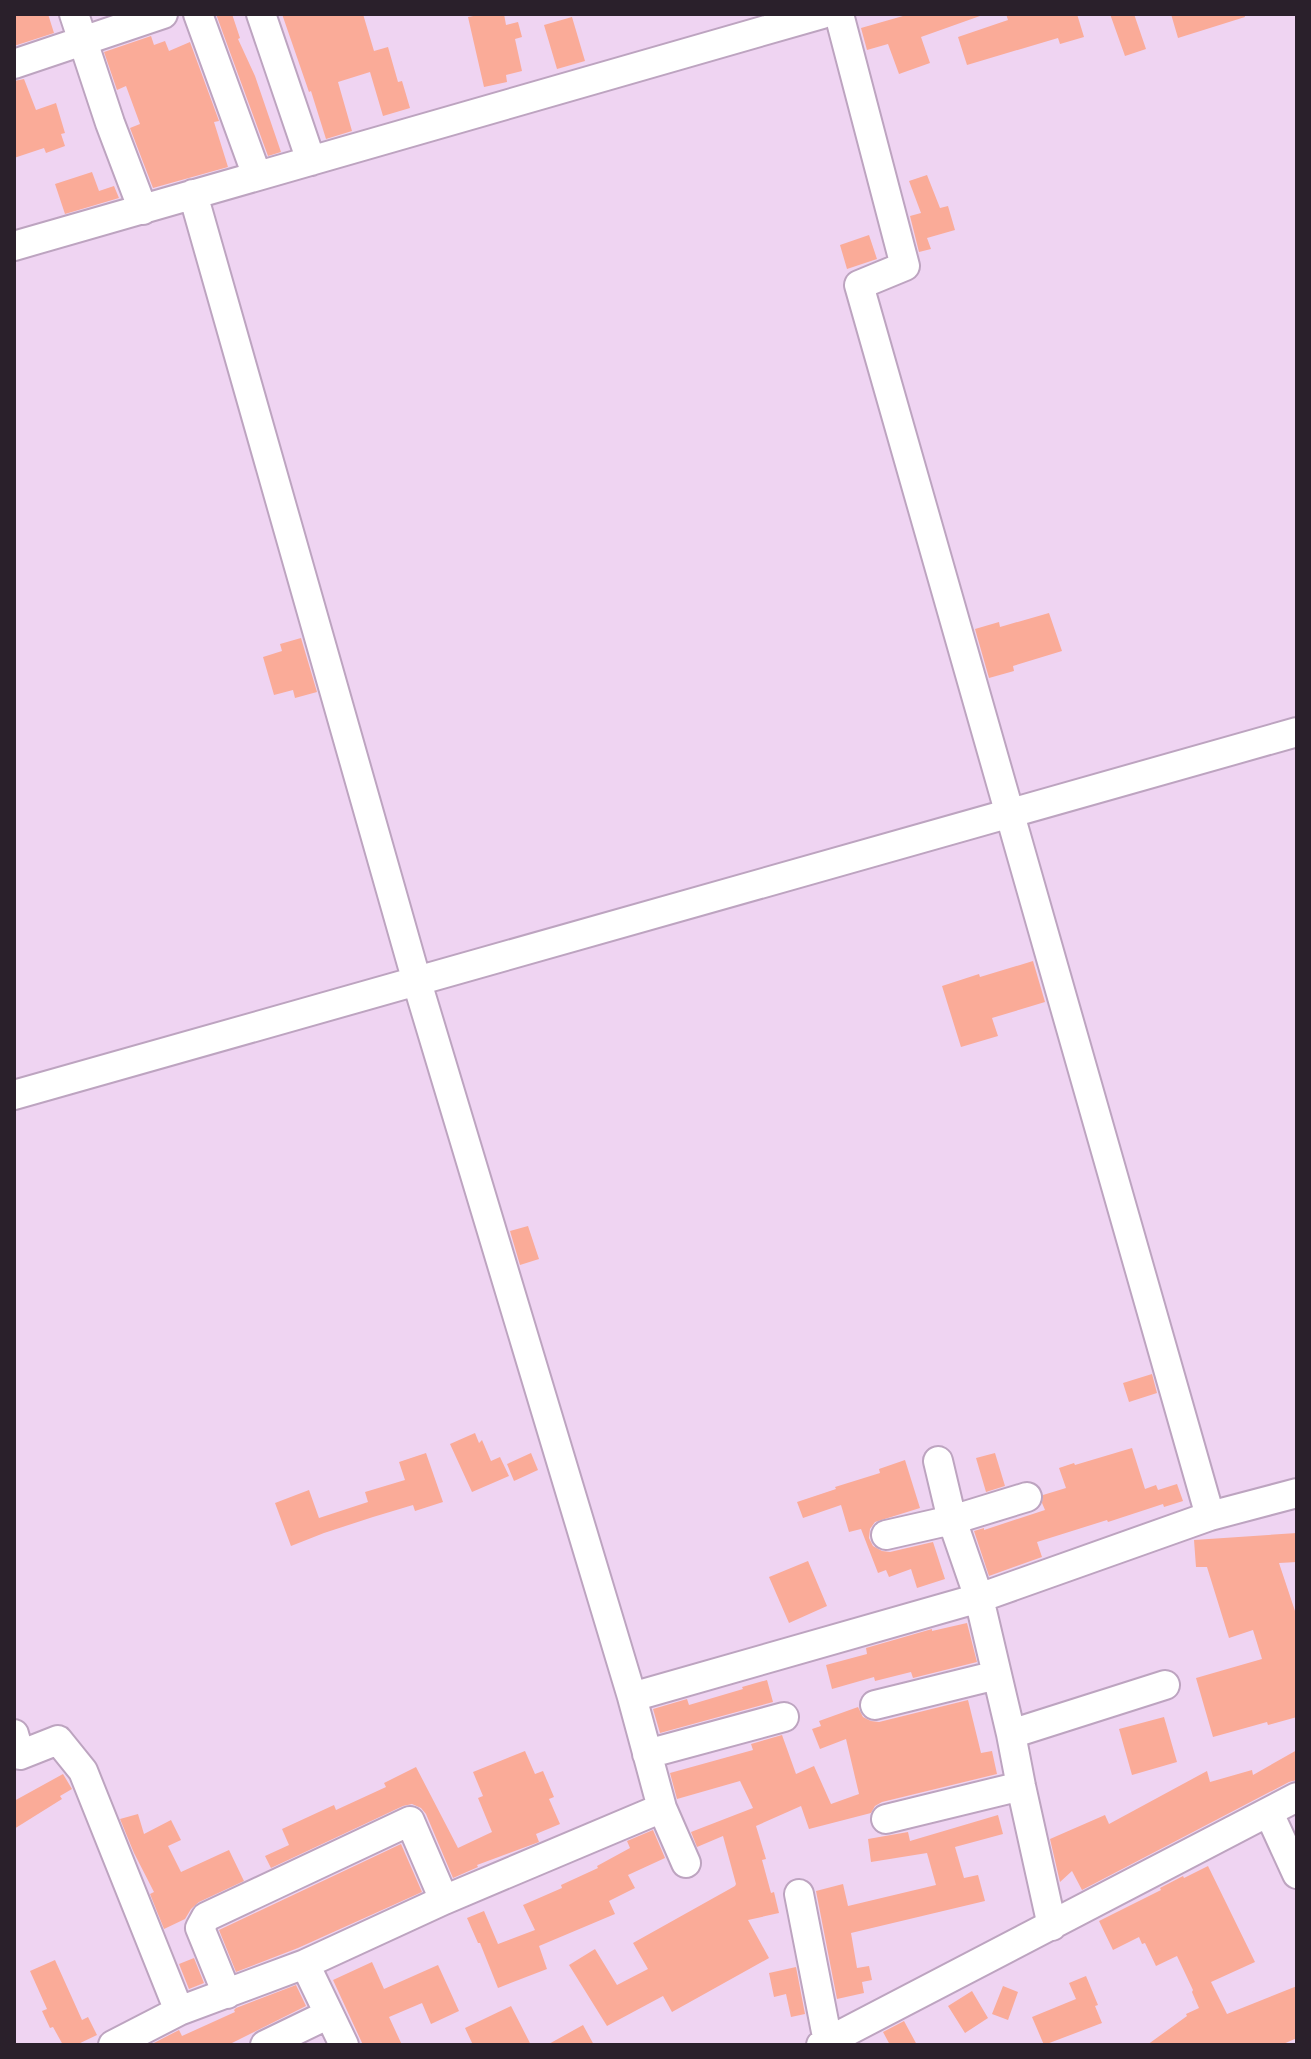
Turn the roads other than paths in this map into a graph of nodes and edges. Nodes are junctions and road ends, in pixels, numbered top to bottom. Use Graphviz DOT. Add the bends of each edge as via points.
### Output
graph roads {
  1 [pos="163,14"];
  2 [pos="198,14"];
  3 [pos="261,14"];
  4 [pos="822,14"];
  5 [pos="839,14"];
  6 [pos="78,27"];
  7 [pos="14,64"];
  8 [pos="311,161"];
  9 [pos="257,176"];
  10 [pos="193,194"];
  11 [pos="143,210"];
  12 [pos="14,246"];
  13 [pos="1297,732"];
  14 [pos="1010,814"];
  15 [pos="417,982"];
  16 [pos="14,1095"];
  17 [pos="938,1461"];
  18 [pos="1297,1493"];
  19 [pos="1027,1497"];
  20 [pos="1210,1516"];
  21 [pos="952,1520"];
  22 [pos="886,1535"];
  23 [pos="979,1598"];
  24 [pos="997,1675"];
  25 [pos="1165,1685"];
  26 [pos="632,1697"];
  27 [pos="875,1705"];
  28 [pos="784,1717"];
  29 [pos="14,1734"];
  30 [pos="1011,1734"];
  31 [pos="647,1754"];
  32 [pos="1021,1786"];
  33 [pos="1297,1797"];
  34 [pos="662,1808"];
  35 [pos="1269,1813"];
  36 [pos="886,1819"];
  37 [pos="686,1863"];
  38 [pos="1297,1874"];
  39 [pos="799,1894"];
  40 [pos="444,1900"];
  41 [pos="1052,1926"];
  42 [pos="305,1964"];
  43 [pos="227,1994"];
  44 [pos="179,2011"];
  45 [pos="329,2014"];
  46 [pos="864,2036"];
  47 [pos="825,2043"];
  48 [pos="113,2045"];
  49 [pos="265,2045"];
  50 [pos="344,2045"];
  1 -- 6 [label="street"];
  2 -- 9 [label="street"];
  3 -- 8 [label="street"];
  4 -- 8 [label="street"];
  5 -- 14 [label="street" via="905,266 859,285"];
  6 -- 7 [label="street"];
  6 -- 11 [label="street"];
  8 -- 9 [label="street"];
  9 -- 10 [label="street"];
  10 -- 11 [label="street"];
  10 -- 15 [label="street"];
  11 -- 12 [label="street"];
  13 -- 14 [label="street"];
  14 -- 15 [label="street"];
  14 -- 20 [label="street"];
  15 -- 16 [label="street"];
  15 -- 26 [label="street"];
  17 -- 21 [label="street"];
  18 -- 20 [label="street"];
  19 -- 21 [label="street"];
  20 -- 23 [label="street"];
  21 -- 22 [label="street"];
  21 -- 23 [label="street"];
  23 -- 24 [label="street"];
  23 -- 26 [label="street"];
  24 -- 27 [label="street"];
  24 -- 30 [label="street"];
  25 -- 30 [label="street"];
  26 -- 31 [label="street"];
  28 -- 31 [label="street"];
  29 -- 44 [label="street" via="20,1755 58,1740 83,1771"];
  30 -- 32 [label="street"];
  31 -- 34 [label="street"];
  32 -- 36 [label="street"];
  32 -- 41 [label="street"];
  33 -- 35 [label="street"];
  34 -- 37 [label="street"];
  34 -- 40 [label="street"];
  35 -- 38 [label="street"];
  35 -- 41 [label="street"];
  39 -- 47 [label="street"];
  40 -- 42 [label="street"];
  40 -- 43 [label="street" via="410,1821 206,1917 200,1928"];
  41 -- 46 [label="street"];
  42 -- 43 [label="street"];
  42 -- 45 [label="street"];
  43 -- 44 [label="street"];
  44 -- 48 [label="street"];
  45 -- 49 [label="street"];
  45 -- 50 [label="street"];
  46 -- 47 [label="street"];
}
